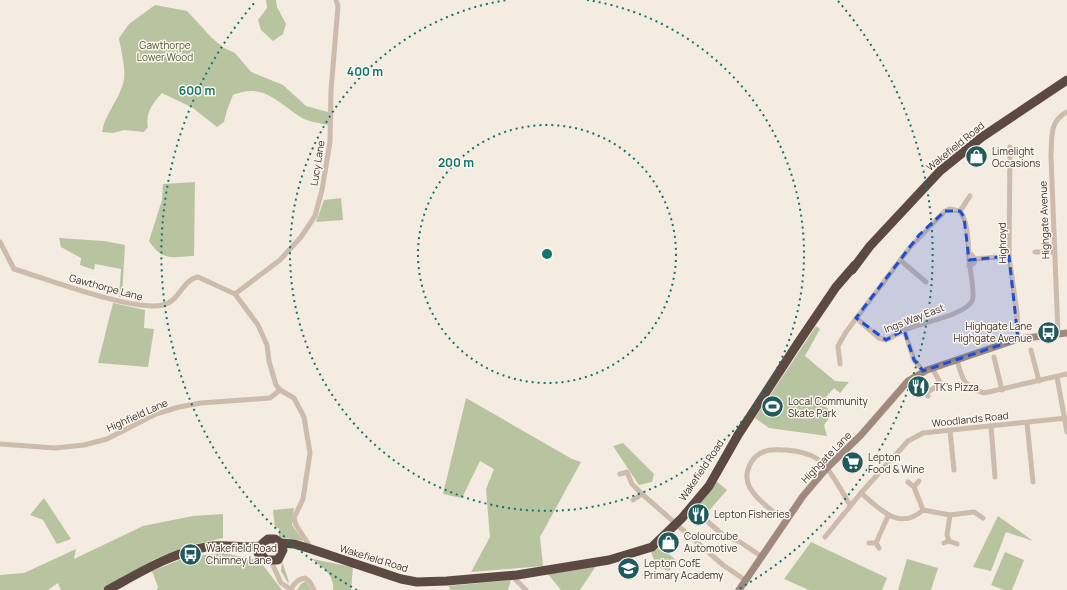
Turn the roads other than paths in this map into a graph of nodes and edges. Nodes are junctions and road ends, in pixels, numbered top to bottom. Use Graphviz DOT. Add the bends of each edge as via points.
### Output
graph roads {
  1 [pos="336,0"];
  2 [pos="1067,80"];
  3 [pos="1067,112"];
  4 [pos="1010,147"];
  5 [pos="970,196"];
  6 [pos="960,211"];
  7 [pos="0,242"];
  8 [pos="1035,252"];
  9 [pos="1054,252"];
  10 [pos="968,253"];
  11 [pos="1009,256"];
  12 [pos="975,259"];
  13 [pos="900,260"];
  14 [pos="969,266"];
  15 [pos="926,282"];
  16 [pos="235,294"];
  17 [pos="856,318"];
  18 [pos="904,330"];
  19 [pos="1067,333"];
  20 [pos="1058,334"];
  21 [pos="1018,339"];
  22 [pos="1031,350"];
  23 [pos="994,357"];
  24 [pos="957,360"];
  25 [pos="840,364"];
  26 [pos="932,368"];
  27 [pos="924,371"];
  28 [pos="1067,374"];
  29 [pos="1057,377"];
  30 [pos="1039,381"];
  31 [pos="280,390"];
  32 [pos="1002,390"];
  33 [pos="928,396"];
  34 [pos="1066,418"];
  35 [pos="1027,423"];
  36 [pos="991,426"];
  37 [pos="950,430"];
  38 [pos="1067,432"];
  39 [pos="0,444"];
  40 [pos="826,469"];
  41 [pos="954,470"];
  42 [pos="620,474"];
  43 [pos="995,477"];
  44 [pos="919,481"];
  45 [pos="908,482"];
  46 [pos="1033,482"];
  47 [pos="914,487"];
  48 [pos="860,493"];
  49 [pos="642,494"];
  50 [pos="633,500"];
  51 [pos="850,505"];
  52 [pos="923,510"];
  53 [pos="950,515"];
  54 [pos="888,516"];
  55 [pos="983,518"];
  56 [pos="786,520"];
  57 [pos="680,521"];
  58 [pos="707,521"];
  59 [pos="825,537"];
  60 [pos="869,543"];
  61 [pos="876,543"];
  62 [pos="957,544"];
  63 [pos="282,546"];
  64 [pos="307,548"];
  65 [pos="879,548"];
  66 [pos="261,551"];
  67 [pos="761,556"];
  68 [pos="274,560"];
  69 [pos="510,574"];
  70 [pos="745,580"];
  71 [pos="108,590"];
  72 [pos="291,590"];
  73 [pos="314,590"];
  74 [pos="526,590"];
  75 [pos="739,590"];
  1 -- 16 [label="street, Lucy Lane" via="338,6 331,90 330,142 315,216 280,260"];
  2 -- 57 [label="highway, Wakefield Road" via="982,137 940,170 870,246 816,317 738,435 708,486"];
  3 -- 9 [label="street, Highgate Avenue" via="1059,116 1052,128"];
  4 -- 11 [label="street, Highroyd"];
  5 -- 6 [label="street"];
  6 -- 10 [label="street, Ings Way East" via="964,217"];
  6 -- 13 [label="street" via="945,211 920,235"];
  7 -- 16 [label="street, Gawthorpe Lane" via="14,269 107,298 145,306 166,304 180,293 190,279 198,277"];
  8 -- 9 [label="street"];
  9 -- 20 [label="street, Highgate Avenue"];
  10 -- 12 [label="street"];
  10 -- 14 [label="street, Ings Way East"];
  11 -- 12 [label="street"];
  11 -- 21 [label="street, Highroyd"];
  12 -- 14 [label="street"];
  13 -- 15 [label="street"];
  13 -- 17 [label="street"];
  14 -- 18 [label="street, Ings Way East" via="973,294 970,304 961,310"];
  16 -- 31 [label="street" via="258,325 267,345 274,380"];
  17 -- 18 [label="street, Ings Way East" via="882,339 889,339"];
  17 -- 25 [label="street" via="838,346"];
  18 -- 27 [label="street" via="914,360"];
  19 -- 20 [label="street, Highgate Lane"];
  20 -- 21 [label="street, Highgate Lane"];
  21 -- 24 [label="street, Highgate Lane"];
  22 -- 30 [label="street"];
  23 -- 32 [label="street"];
  24 -- 26 [label="street, Highgate Lane"];
  24 -- 32 [label="street" via="962,377 974,390 984,393"];
  26 -- 27 [label="street, Highgate Lane"];
  26 -- 33 [label="street" via="941,384 926,393"];
  27 -- 40 [label="street, Highgate Lane" via="902,386 862,435"];
  28 -- 29 [label="street"];
  29 -- 30 [label="street"];
  29 -- 34 [label="street"];
  30 -- 32 [label="street"];
  31 -- 39 [label="street, Highfield Lane" via="270,398 206,402 179,407 156,414 107,439 84,445 55,448"];
  31 -- 64 [label="street" via="294,398 304,417 308,437 310,452 303,498 294,518"];
  34 -- 35 [label="street, Woodlands Road"];
  34 -- 38 [label="street"];
  35 -- 36 [label="street, Woodlands Road"];
  35 -- 46 [label="street"];
  36 -- 37 [label="street, Woodlands Road"];
  36 -- 43 [label="street"];
  37 -- 41 [label="street"];
  37 -- 48 [label="street, Woodlands Road" via="923,433 908,441"];
  40 -- 51 [label="street"];
  40 -- 56 [label="street, Highgate Lane"];
  40 -- 56 [label="street" via="816,459 793,451 768,450 761,452 753,460 747,471 751,489"];
  42 -- 49 [label="street" via="627,472 632,484"];
  44 -- 47 [label="street"];
  45 -- 47 [label="street"];
  47 -- 52 [label="street"];
  48 -- 51 [label="street, Woodlands Road"];
  48 -- 54 [label="street"];
  49 -- 50 [label="street"];
  49 -- 57 [label="street"];
  51 -- 59 [label="street, Woodlands Road"];
  52 -- 53 [label="street"];
  52 -- 54 [label="street" via="907,518 896,519"];
  53 -- 55 [label="street" via="974,510"];
  53 -- 62 [label="street" via="946,542"];
  54 -- 61 [label="street"];
  56 -- 67 [label="street, Highgate Lane"];
  57 -- 69 [label="highway, Wakefield Road" via="652,547 609,560"];
  57 -- 70 [label="street" via="723,564"];
  58 -- 67 [label="street" via="723,535 740,542"];
  60 -- 61 [label="street"];
  61 -- 65 [label="street"];
  63 -- 64 [label="highway, Wakefield Road" via="294,544"];
  63 -- 66 [label="highway, Wakefield Road" via="272,538 265,541"];
  63 -- 68 [label="highway" via="282,556"];
  64 -- 69 [label="highway, Wakefield Road" via="380,573 417,582"];
  66 -- 68 [label="highway"];
  66 -- 71 [label="highway, Wakefield Road" via="243,546 220,545 194,550 159,563"];
  67 -- 70 [label="street, Highgate Lane"];
  68 -- 72 [label="street" via="281,583"];
  69 -- 74 [label="street"];
  70 -- 75 [label="street, Highgate Lane"];
  72 -- 73 [label="street" via="294,583 305,578"];
}
